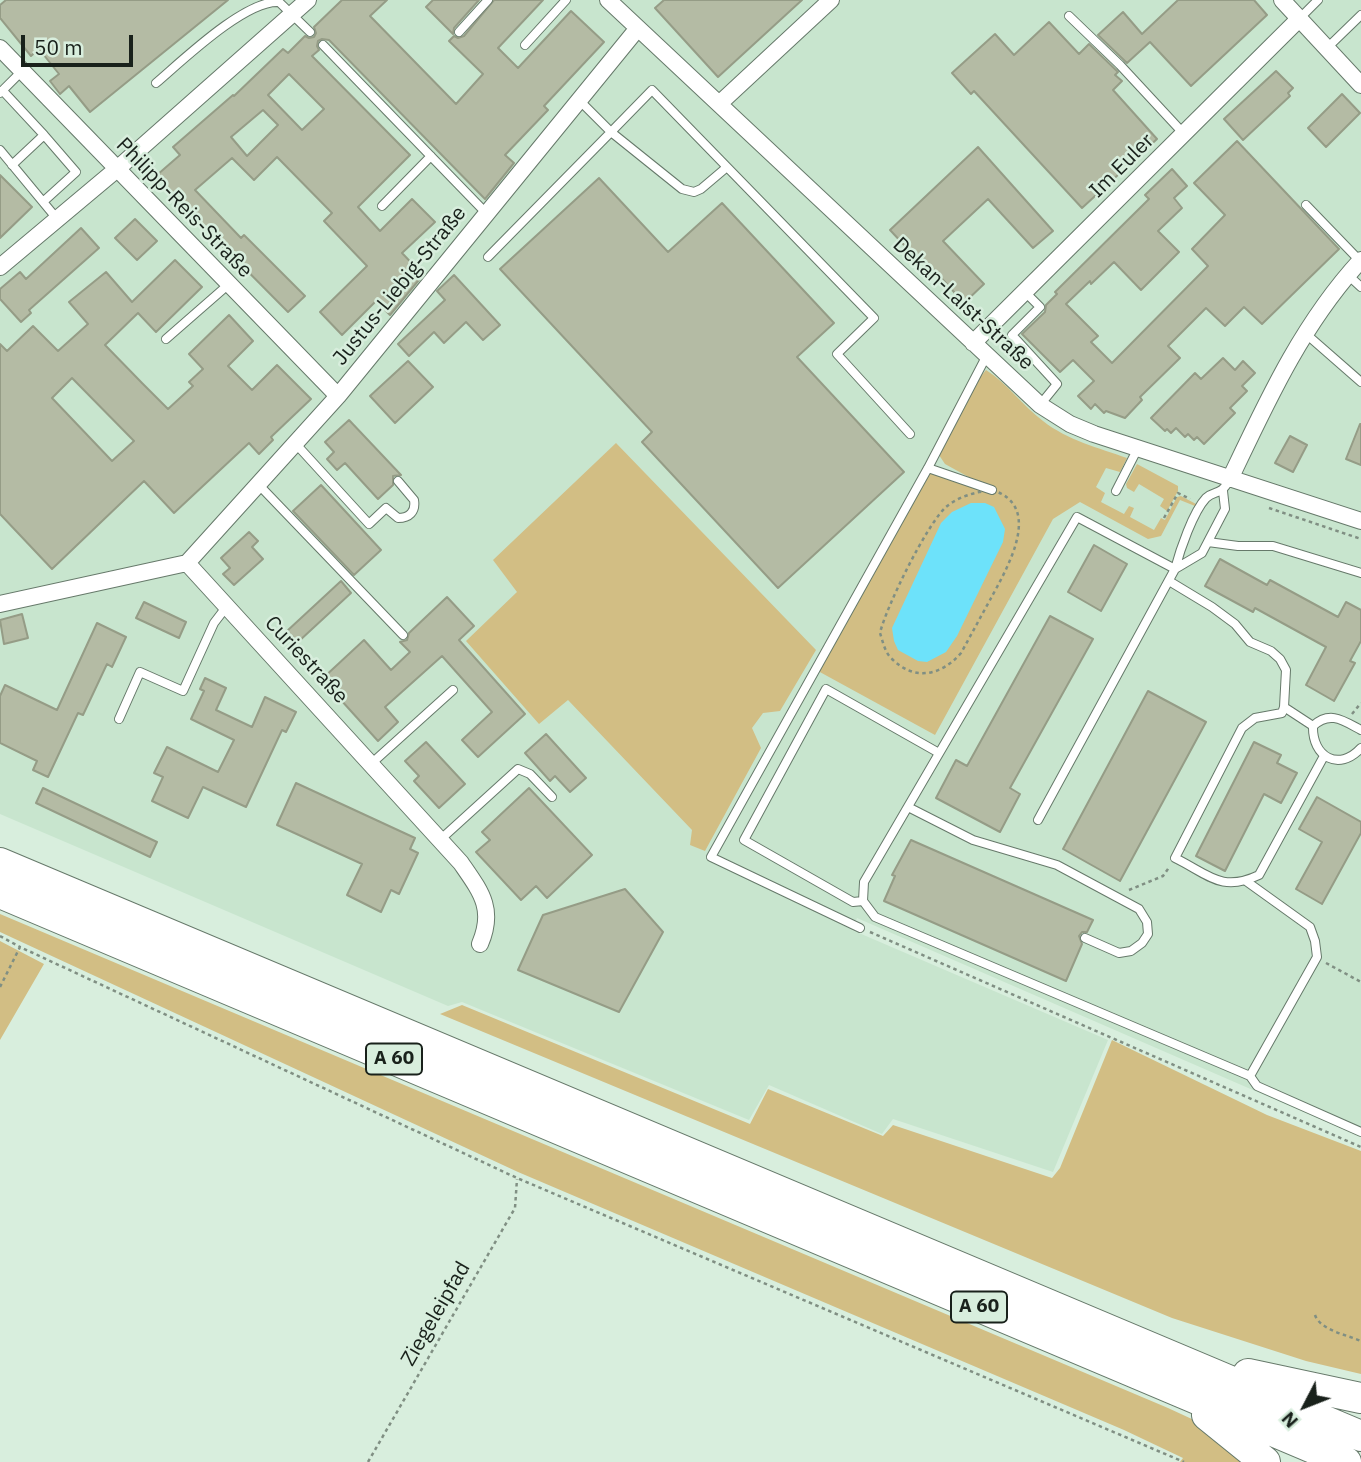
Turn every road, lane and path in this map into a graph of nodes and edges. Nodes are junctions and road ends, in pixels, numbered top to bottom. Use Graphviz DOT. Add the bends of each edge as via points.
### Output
graph roads {
  1 [pos="308,0"];
  2 [pos="488,0"];
  3 [pos="566,0"];
  4 [pos="608,0"];
  5 [pos="831,0"];
  6 [pos="1282,0"];
  7 [pos="1318,0"];
  8 [pos="292,14"];
  9 [pos="1361,15"];
  10 [pos="1069,16"];
  11 [pos="1299,19"];
  12 [pos="638,28"];
  13 [pos="310,32"];
  14 [pos="459,32"];
  15 [pos="323,45"];
  16 [pos="525,45"];
  17 [pos="0,48"];
  18 [pos="1327,48"];
  19 [pos="22,71"];
  20 [pos="156,83"];
  21 [pos="1361,85"];
  22 [pos="1,92"];
  23 [pos="578,99"];
  24 [pos="719,104"];
  25 [pos="611,132"];
  26 [pos="1184,134"];
  27 [pos="44,135"];
  28 [pos="0,150"];
  29 [pos="431,156"];
  30 [pos="12,165"];
  31 [pos="727,167"];
  32 [pos="117,169"];
  33 [pos="44,201"];
  34 [pos="1306,205"];
  35 [pos="382,206"];
  36 [pos="486,213"];
  37 [pos="58,220"];
  38 [pos="488,257"];
  39 [pos="1360,260"];
  40 [pos="0,267"];
  41 [pos="1348,275"];
  42 [pos="229,284"];
  43 [pos="1361,287"];
  44 [pos="1025,292"];
  45 [pos="1305,333"];
  46 [pos="166,339"];
  47 [pos="974,343"];
  48 [pos="986,355"];
  49 [pos="1361,382"];
  50 [pos="338,396"];
  51 [pos="1040,405"];
  52 [pos="910,434"];
  53 [pos="295,443"];
  54 [pos="1138,448"];
  55 [pos="928,468"];
  56 [pos="398,481"];
  57 [pos="258,484"];
  58 [pos="1227,485"];
  59 [pos="992,490"];
  60 [pos="1116,491"];
  61 [pos="1202,506"];
  62 [pos="1164,518"];
  63 [pos="1361,521"];
  64 [pos="1208,542"];
  65 [pos="187,563"];
  66 [pos="1175,569"];
  67 [pos="1361,573"];
  68 [pos="1169,581"];
  69 [pos="0,604"];
  70 [pos="228,606"];
  71 [pos="402,635"];
  72 [pos="453,690"];
  73 [pos="1284,707"];
  74 [pos="119,719"];
  75 [pos="1314,726"];
  76 [pos="1361,730"];
  77 [pos="1361,748"];
  78 [pos="939,753"];
  79 [pos="1324,756"];
  80 [pos="372,763"];
  81 [pos="552,797"];
  82 [pos="908,807"];
  83 [pos="1038,820"];
  84 [pos="442,839"];
  85 [pos="1175,858"];
  86 [pos="0,863"];
  87 [pos="1246,881"];
  88 [pos="1098,887"];
  89 [pos="0,893"];
  90 [pos="863,901"];
  91 [pos="860,928"];
  92 [pos="0,936"];
  93 [pos="1085,938"];
  94 [pos="480,944"];
  95 [pos="20,947"];
  96 [pos="1317,957"];
  97 [pos="1361,982"];
  98 [pos="0,987"];
  99 [pos="1250,1076"];
  100 [pos="1361,1132"];
  101 [pos="1361,1147"];
  102 [pos="517,1178"];
  103 [pos="1315,1315"];
  104 [pos="1361,1341"];
  105 [pos="1185,1361"];
  106 [pos="1170,1387"];
  107 [pos="1361,1398"];
  108 [pos="1361,1436"];
  109 [pos="368,1462"];
  110 [pos="1184,1462"];
  111 [pos="1265,1462"];
  112 [pos="1346,1462"];
  1 -- 8 [label="street"];
  2 -- 14 [label="lane"];
  3 -- 16 [label="lane"];
  4 -- 12 [label="street, Dekan-Laist-Straße"];
  5 -- 24 [label="street"];
  6 -- 11 [label="street"];
  7 -- 11 [label="lane"];
  8 -- 13 [label="lane"];
  8 -- 20 [label="lane" via="279,2 250,8"];
  8 -- 32 [label="street"];
  9 -- 18 [label="lane"];
  10 -- 26 [label="lane"];
  11 -- 18 [label="street"];
  11 -- 26 [label="street, Im Euler"];
  12 -- 23 [label="street, Justus-Liebig-Straße"];
  12 -- 24 [label="street, Dekan-Laist-Straße"];
  15 -- 29 [label="lane"];
  17 -- 19 [label="street, Philipp-Reis-Straße"];
  18 -- 21 [label="street"];
  19 -- 22 [label="lane"];
  19 -- 32 [label="street, Philipp-Reis-Straße"];
  22 -- 27 [label="lane"];
  23 -- 25 [label="lane"];
  23 -- 36 [label="street, Justus-Liebig-Straße"];
  24 -- 47 [label="street, Dekan-Laist-Straße"];
  25 -- 31 [label="lane" via="682,189 701,189"];
  25 -- 31 [label="lane" via="652,90"];
  25 -- 38 [label="lane"];
  26 -- 44 [label="street, Im Euler"];
  27 -- 30 [label="lane"];
  27 -- 33 [label="lane" via="76,172"];
  28 -- 30 [label="lane"];
  29 -- 35 [label="lane"];
  29 -- 36 [label="lane"];
  30 -- 33 [label="lane"];
  31 -- 52 [label="lane" via="874,318 837,354"];
  32 -- 37 [label="street"];
  32 -- 42 [label="street, Philipp-Reis-Straße"];
  33 -- 37 [label="lane"];
  34 -- 39 [label="lane"];
  36 -- 50 [label="street, Justus-Liebig-Straße"];
  37 -- 40 [label="street"];
  39 -- 41 [label="street"];
  41 -- 43 [label="lane"];
  41 -- 45 [label="street"];
  42 -- 46 [label="lane"];
  42 -- 50 [label="street, Philipp-Reis-Straße"];
  44 -- 47 [label="street, Im Euler"];
  44 -- 51 [label="lane" via="1040,307 1012,335 1057,384"];
  45 -- 49 [label="lane"];
  45 -- 58 [label="street"];
  47 -- 48 [label="street, Dekan-Laist-Straße"];
  48 -- 51 [label="street, Dekan-Laist-Straße"];
  48 -- 55 [label="lane"];
  50 -- 53 [label="street, Justus-Liebig-Straße"];
  51 -- 54 [label="street, Dekan-Laist-Straße" via="1070,424"];
  53 -- 56 [label="lane" via="369,524 386,508 398,518 414,510 415,500"];
  53 -- 57 [label="street, Justus-Liebig-Straße"];
  54 -- 58 [label="street, Dekan-Laist-Straße"];
  54 -- 60 [label="lane"];
  55 -- 59 [label="lane"];
  55 -- 91 [label="lane" via="710,857"];
  57 -- 65 [label="street, Justus-Liebig-Straße"];
  57 -- 71 [label="lane"];
  58 -- 61 [label="lane" via="1207,497"];
  58 -- 63 [label="street, Dekan-Laist-Straße"];
  58 -- 64 [label="lane" via="1225,509"];
  59 -- 59 [label="path" via="1006,494 1015,506 1018,537 1013,557 953,662 937,671 908,670 891,659 880,634 882,624 916,552 944,508 967,495"];
  61 -- 62 [label="path" via="1178,493"];
  61 -- 66 [label="lane" via="1184,539"];
  64 -- 66 [label="lane" via="1202,553"];
  64 -- 67 [label="lane" via="1273,546"];
  65 -- 69 [label="street"];
  65 -- 70 [label="street, Curiestraße"];
  66 -- 68 [label="lane"];
  66 -- 78 [label="lane" via="1077,517"];
  68 -- 73 [label="lane" via="1280,659 1286,670"];
  68 -- 83 [label="lane"];
  70 -- 74 [label="lane" via="214,623 183,691 140,672"];
  70 -- 80 [label="street, Curiestraße"];
  72 -- 80 [label="lane"];
  73 -- 75 [label="lane"];
  73 -- 85 [label="lane" via="1282,713 1255,718 1242,728"];
  75 -- 76 [label="lane" via="1336,716"];
  75 -- 79 [label="lane" via="1313,738"];
  77 -- 79 [label="lane" via="1354,756 1336,761"];
  78 -- 82 [label="lane"];
  78 -- 90 [label="lane" via="826,689 744,840 853,902"];
  79 -- 87 [label="lane" via="1265,867"];
  80 -- 84 [label="street, Curiestraße"];
  81 -- 84 [label="lane" via="530,774 518,769"];
  82 -- 88 [label="lane" via="974,840 1057,865"];
  82 -- 90 [label="lane" via="864,882"];
  84 -- 94 [label="street, Curiestraße" via="480,890 488,915"];
  85 -- 87 [label="lane" via="1208,878"];
  85 -- 88 [label="path" via="1163,876 1129,890 1112,881"];
  86 -- 105 [label="highway, A 60"];
  87 -- 96 [label="lane" via="1310,927"];
  88 -- 93 [label="lane" via="1139,909 1148,934 1131,951 1119,953"];
  89 -- 106 [label="highway, A 60"];
  90 -- 99 [label="lane" via="875,917"];
  91 -- 101 [label="path"];
  92 -- 95 [label="path"];
  95 -- 98 [label="path"];
  95 -- 102 [label="path"];
  96 -- 97 [label="path"];
  96 -- 99 [label="lane"];
  99 -- 100 [label="lane" via="1257,1086"];
  102 -- 109 [label="path, Ziegeleipfad" via="514,1208"];
  102 -- 110 [label="path"];
  103 -- 104 [label="path" via="1323,1325"];
  105 -- 107 [label="highway"];
  105 -- 108 [label="highway, A 60"];
  106 -- 111 [label="highway"];
  106 -- 112 [label="highway, A 60"];
}
